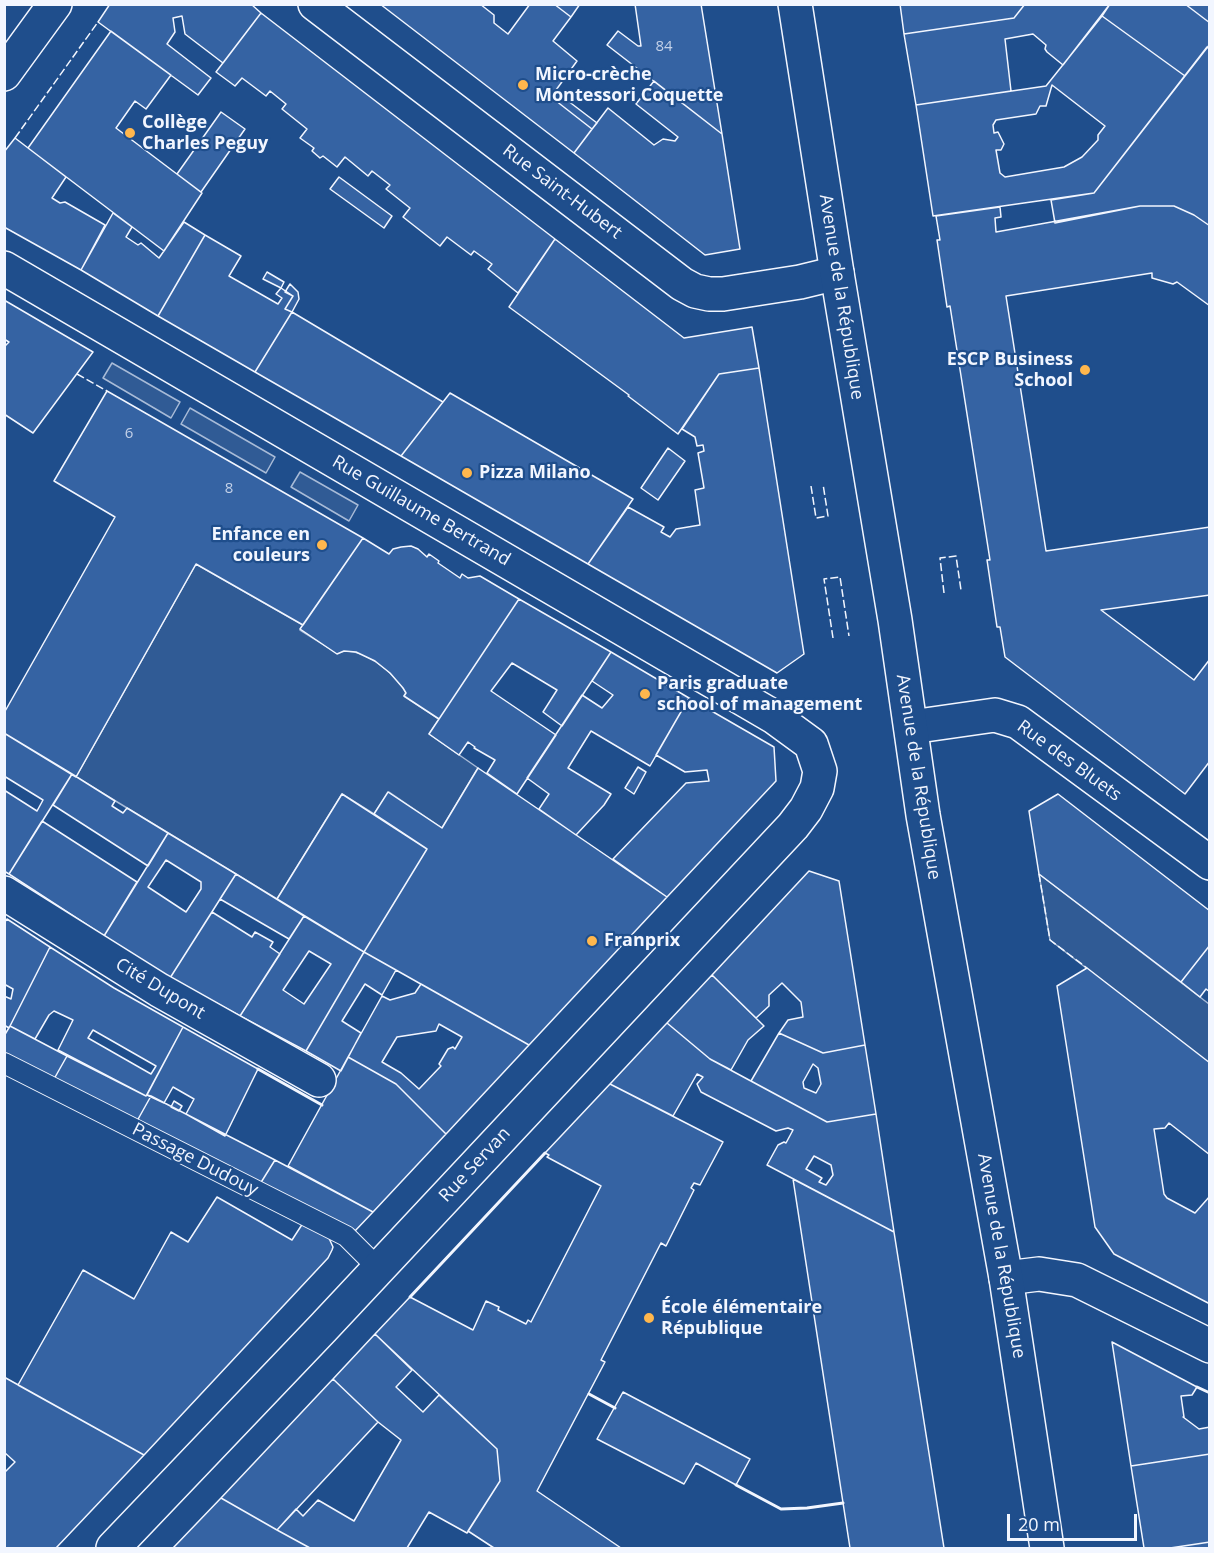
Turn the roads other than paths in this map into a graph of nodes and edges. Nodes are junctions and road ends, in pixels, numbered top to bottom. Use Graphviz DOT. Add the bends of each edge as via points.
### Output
graph roads {
  1 [pos="55,4"];
  2 [pos="315,4"];
  3 [pos="795,4"];
  4 [pos="4,74"];
  5 [pos="4,268"];
  6 [pos="837,273"];
  7 [pos="911,728"];
  8 [pos="820,771"];
  9 [pos="1209,863"];
  10 [pos="4,893"];
  11 [pos="4,1063"];
  12 [pos="319,1080"];
  13 [pos="378,1268"];
  14 [pos="1006,1278"];
  15 [pos="1207,1341"];
  16 [pos="113,1548"];
  17 [pos="1047,1548"];
  1 -- 4 [label="street"];
  2 -- 6 [label="street, Rue Saint-Hubert" via="695,291 723,294"];
  3 -- 6 [label="street, Avenue de la République"];
  5 -- 8 [label="street, Rue Guillaume Bertrand" via="774,717 811,744"];
  6 -- 7 [label="street, Avenue de la République"];
  7 -- 9 [label="street, Rue des Bluets" via="995,715 1018,722"];
  7 -- 14 [label="street, Avenue de la République" via="928,847"];
  8 -- 13 [label="street, Rue Servan" via="817,788 793,826"];
  10 -- 12 [label="street, Cité Dupont" via="159,990"];
  11 -- 13 [label="lane, Passage Dudouy" via="346,1236"];
  13 -- 16 [label="street, Rue Servan"];
  14 -- 15 [label="street" via="1039,1274 1077,1280"];
  14 -- 17 [label="street, Avenue de la République"];
}
